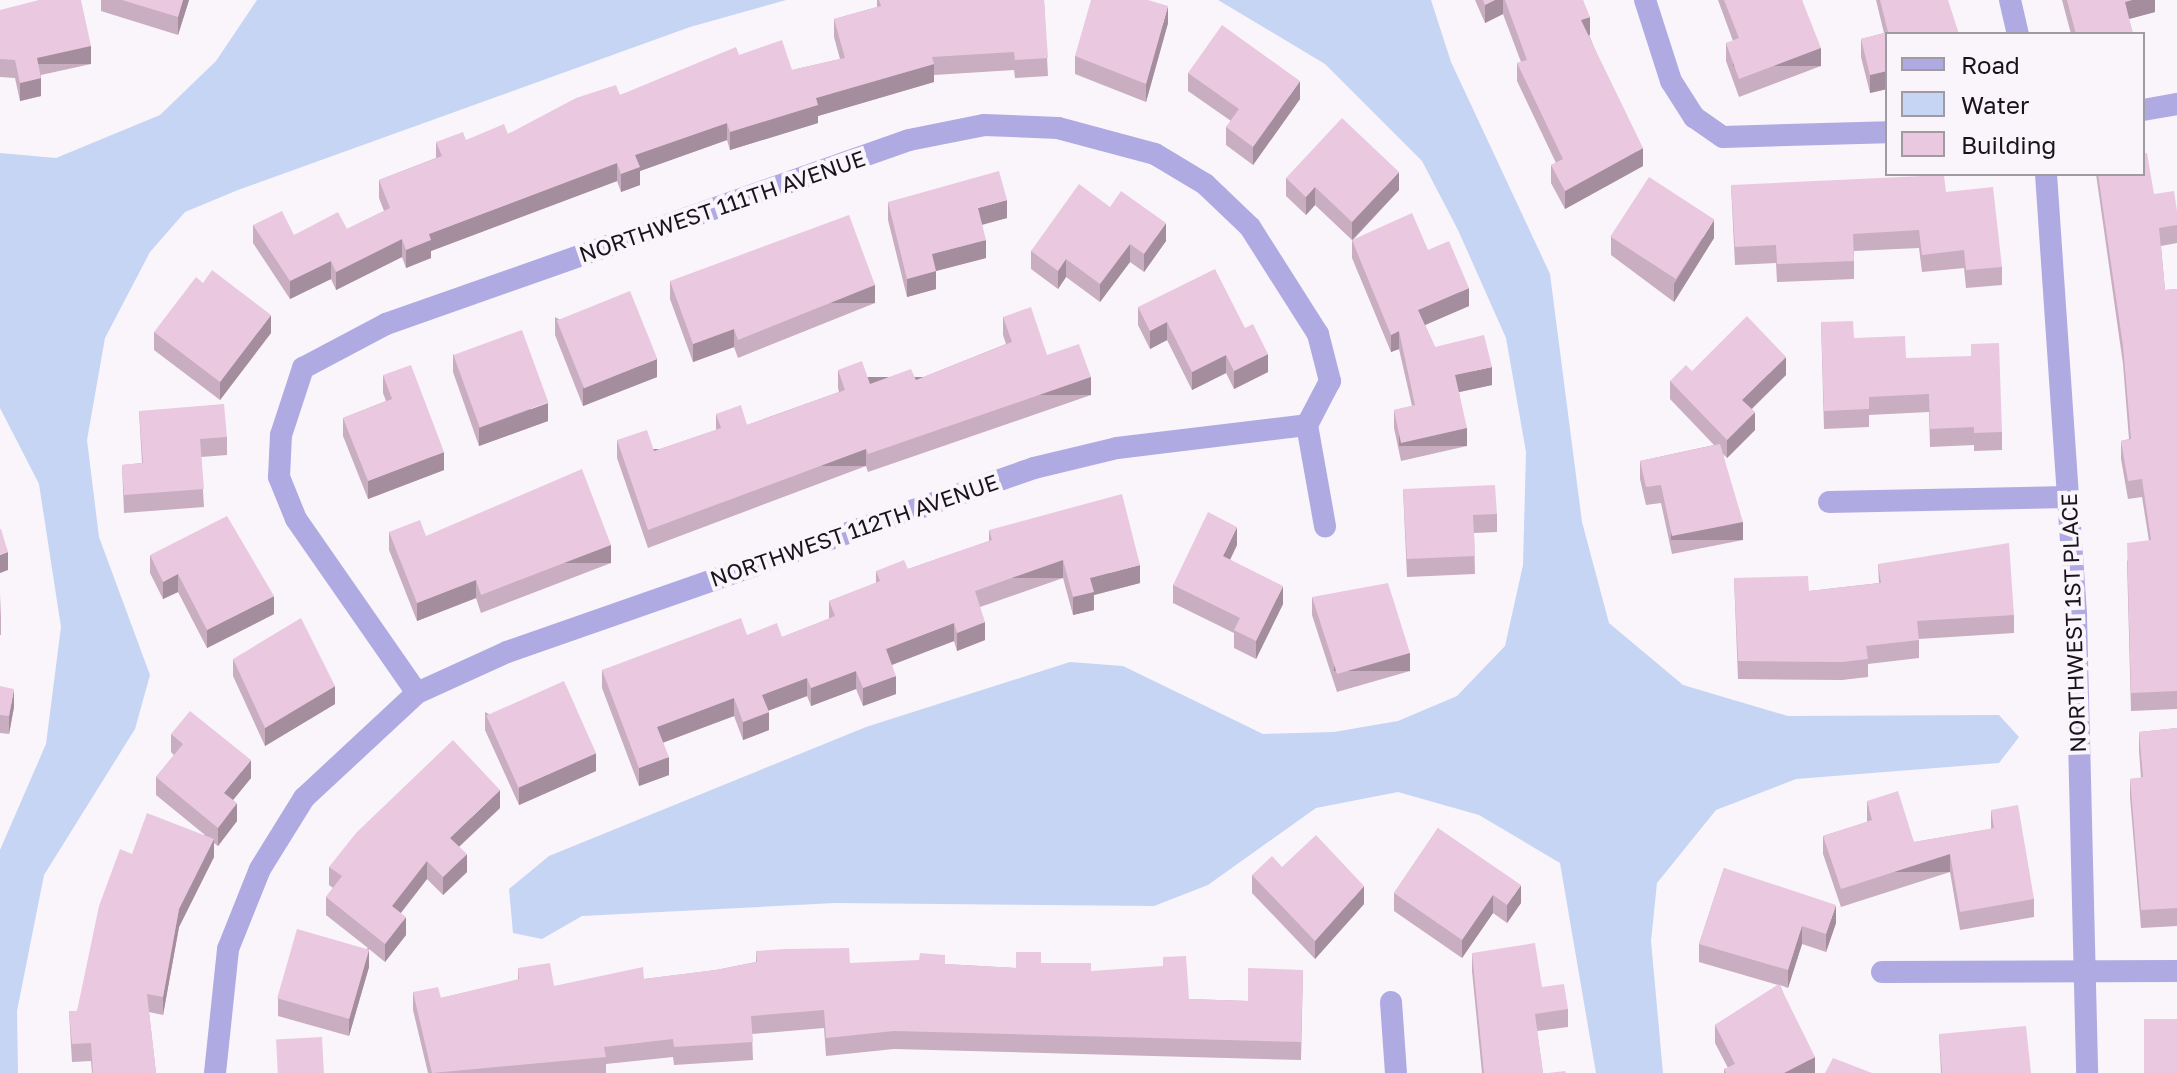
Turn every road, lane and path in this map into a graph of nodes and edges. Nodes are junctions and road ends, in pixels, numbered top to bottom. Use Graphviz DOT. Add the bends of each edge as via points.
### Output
graph roads {
  1 [pos="1645,0"];
  2 [pos="2010,0"];
  3 [pos="2018,32"];
  4 [pos="2177,104"];
  5 [pos="2145,110"];
  6 [pos="1885,132"];
  7 [pos="2046,176"];
  8 [pos="1307,425"];
  9 [pos="2068,497"];
  10 [pos="1829,502"];
  11 [pos="1325,526"];
  12 [pos="417,693"];
  13 [pos="2177,971"];
  14 [pos="1882,972"];
  15 [pos="2084,974"];
  16 [pos="1391,1002"];
  17 [pos="215,1073"];
  18 [pos="1396,1073"];
  19 [pos="2087,1073"];
  1 -- 6 [label="street" via="1671,81 1694,117 1723,137"];
  2 -- 3 [label="street"];
  4 -- 5 [label="street"];
  7 -- 9 [label="street, NORTHWEST 1ST PLACE"];
  8 -- 11 [label="street"];
  8 -- 12 [label="street, NORTHWEST 112TH AVENUE" via="1117,448 1034,468 507,652"];
  8 -- 12 [label="street, NORTHWEST 111TH AVENUE" via="1330,381 1318,334 1284,272 1205,184 1155,154 1058,128 984,125 909,140 386,324 303,368 281,435 279,477 296,519"];
  9 -- 10 [label="street"];
  9 -- 15 [label="street, NORTHWEST 1ST PLACE"];
  12 -- 17 [label="street, NORTHWEST 112TH AVENUE" via="304,798 260,869 228,949"];
  13 -- 15 [label="street"];
  14 -- 15 [label="street"];
  15 -- 19 [label="street, NORTHWEST 1ST PLACE"];
  16 -- 18 [label="street"];
}
